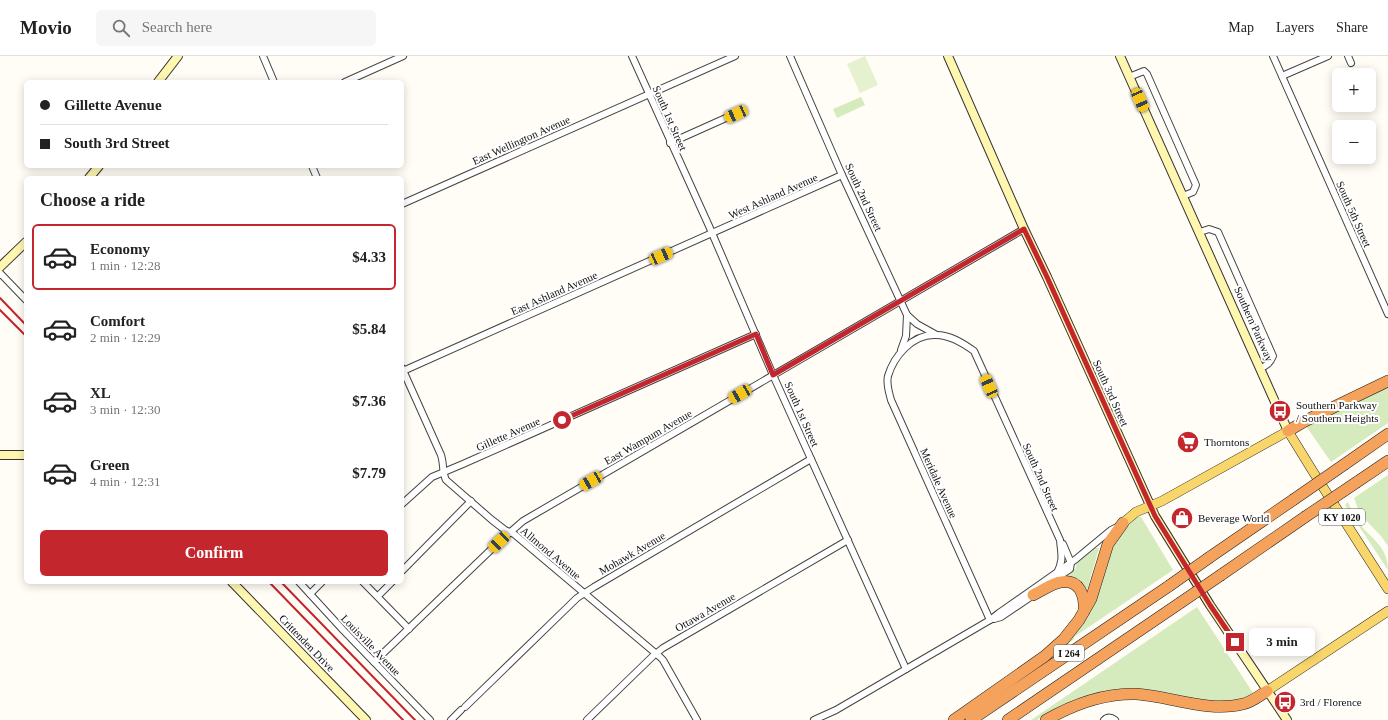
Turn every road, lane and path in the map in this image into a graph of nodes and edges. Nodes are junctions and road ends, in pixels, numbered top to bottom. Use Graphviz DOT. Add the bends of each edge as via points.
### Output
graph roads {
  1 [pos="178,56"];
  2 [pos="263,56"];
  3 [pos="403,56"];
  4 [pos="632,56"];
  5 [pos="735,56"];
  6 [pos="790,56"];
  7 [pos="948,56"];
  8 [pos="1120,56"];
  9 [pos="1273,56"];
  10 [pos="1328,56"];
  11 [pos="1348,56"];
  12 [pos="1351,63"];
  13 [pos="1282,76"];
  14 [pos="1129,77"];
  15 [pos="160,80"];
  16 [pos="273,80"];
  17 [pos="349,80"];
  18 [pos="649,94"];
  19 [pos="736,114"];
  20 [pos="670,143"];
  21 [pos="842,175"];
  22 [pos="1183,196"];
  23 [pos="404,203"];
  24 [pos="1024,229"];
  25 [pos="1200,232"];
  26 [pos="712,234"];
  27 [pos="24,244"];
  28 [pos="3,264"];
  29 [pos="0,273"];
  30 [pos="24,298"];
  31 [pos="900,301"];
  32 [pos="1388,314"];
  33 [pos="907,315"];
  34 [pos="756,334"];
  35 [pos="935,334"];
  36 [pos="900,354"];
  37 [pos="1260,368"];
  38 [pos="404,370"];
  39 [pos="404,372"];
  40 [pos="773,375"];
  41 [pos="1388,380"];
  42 [pos="1288,431"];
  43 [pos="1388,434"];
  44 [pos="0,455"];
  45 [pos="24,456"];
  46 [pos="811,459"];
  47 [pos="1388,461"];
  48 [pos="443,472"];
  49 [pos="471,501"];
  50 [pos="404,502"];
  51 [pos="1150,506"];
  52 [pos="1123,523"];
  53 [pos="510,532"];
  54 [pos="848,540"];
  55 [pos="1060,540"];
  56 [pos="1071,563"];
  57 [pos="404,569"];
  58 [pos="1058,573"];
  59 [pos="234,584"];
  60 [pos="302,584"];
  61 [pos="320,584"];
  62 [pos="365,584"];
  63 [pos="390,584"];
  64 [pos="1388,589"];
  65 [pos="584,593"];
  66 [pos="310,594"];
  67 [pos="1033,595"];
  68 [pos="378,596"];
  69 [pos="1084,610"];
  70 [pos="1388,611"];
  71 [pos="990,620"];
  72 [pos="409,629"];
  73 [pos="656,653"];
  74 [pos="374,662"];
  75 [pos="906,669"];
  76 [pos="1267,691"];
  77 [pos="366,720"];
  78 [pos="430,720"];
  79 [pos="451,720"];
  80 [pos="587,720"];
  81 [pos="697,720"];
  82 [pos="814,720"];
  83 [pos="954,720"];
  84 [pos="971,720"];
  85 [pos="1008,720"];
  86 [pos="1046,720"];
  87 [pos="1104,720"];
  88 [pos="1115,720"];
  89 [pos="1286,720"];
  1 -- 15 [label="main road"];
  2 -- 16 [label="street"];
  3 -- 17 [label="street"];
  4 -- 18 [label="street, South 1st Street"];
  5 -- 18 [label="street, East Wellington Avenue"];
  6 -- 21 [label="street, South 2nd Street"];
  7 -- 24 [label="main road, South 3rd Street"];
  8 -- 14 [label="main road, Southern Parkway / KY 1020"];
  9 -- 13 [label="street, South 5th Street"];
  10 -- 13 [label="street"];
  11 -- 12 [label="street"];
  13 -- 32 [label="street, South 5th Street"];
  14 -- 22 [label="main road, Southern Parkway / KY 1020"];
  14 -- 22 [label="street" via="1144,71 1147,74 1196,185 1193,192"];
  18 -- 20 [label="street, South 1st Street"];
  18 -- 23 [label="street, East Wellington Avenue"];
  19 -- 20 [label="street"];
  20 -- 26 [label="street, South 1st Street"];
  21 -- 26 [label="street, West Ashland Avenue"];
  21 -- 31 [label="street, South 2nd Street"];
  22 -- 25 [label="main road, Southern Parkway / KY 1020"];
  24 -- 31 [label="street, East Wampum Avenue"];
  24 -- 51 [label="main road, South 3rd Street"];
  25 -- 37 [label="main road, Southern Parkway / KY 1020"];
  25 -- 37 [label="street" via="1209,229 1218,232 1237,274 1273,356 1271,362"];
  26 -- 34 [label="street, South 1st Street"];
  26 -- 38 [label="street, East Ashland Avenue"];
  27 -- 28 [label="main road"];
  29 -- 30 [label="street"];
  31 -- 33 [label="street, South 2nd Street"];
  31 -- 40 [label="street, East Wampum Avenue"];
  33 -- 35 [label="street, South 2nd Street"];
  33 -- 36 [label="street, Meridale Avenue" via="906,336"];
  34 -- 40 [label="street, South 1st Street"];
  34 -- 48 [label="street, Gillette Avenue"];
  35 -- 36 [label="street, Meridale Avenue" via="916,340"];
  35 -- 55 [label="street, South 2nd Street" via="957,340 974,351"];
  36 -- 71 [label="street, Meridale Avenue" via="888,376 891,400"];
  37 -- 42 [label="main road, Southern Parkway / KY 1020"];
  39 -- 48 [label="street, Allmond Avenue" via="441,455"];
  40 -- 46 [label="street, South 1st Street"];
  40 -- 53 [label="street, East Wampum Avenue" via="523,521"];
  41 -- 42 [label="highway"];
  42 -- 51 [label="main road"];
  42 -- 64 [label="main road, Southern Parkway / KY 1020"];
  43 -- 84 [label="highway, I 264, bridge"];
  44 -- 45 [label="main road"];
  46 -- 54 [label="street, South 1st Street"];
  46 -- 65 [label="street, Mohawk Avenue"];
  47 -- 85 [label="highway, I 264, bridge"];
  48 -- 49 [label="street, Allmond Avenue" via="449,483"];
  48 -- 50 [label="street, Gillette Avenue" via="432,477"];
  49 -- 53 [label="street, Allmond Avenue"];
  49 -- 57 [label="street"];
  51 -- 52 [label="main road" via="1136,512"];
  51 -- 76 [label="main road, South 3rd Street" via="1210,605"];
  52 -- 56 [label="street"];
  52 -- 69 [label="highway" via="1108,544 1091,599"];
  53 -- 65 [label="street, Allmond Avenue"];
  53 -- 72 [label="street, East Wampum Avenue"];
  54 -- 73 [label="street, Ottawa Avenue"];
  54 -- 75 [label="street, South 1st Street"];
  55 -- 56 [label="street, South 2nd Street"];
  55 -- 58 [label="street, South 2nd Street" via="1062,560"];
  56 -- 58 [label="street"];
  56 -- 67 [label="street" via="1070,569"];
  58 -- 71 [label="street"];
  59 -- 77 [label="main road, Crittenden Drive"];
  60 -- 66 [label="street, Louisville Avenue"];
  61 -- 66 [label="street"];
  62 -- 68 [label="street"];
  63 -- 68 [label="street"];
  65 -- 73 [label="street, Allmond Avenue"];
  65 -- 79 [label="street, Mohawk Avenue"];
  66 -- 74 [label="street, Louisville Avenue"];
  67 -- 69 [label="highway" via="1056,583 1070,582 1080,588 1085,600"];
  67 -- 71 [label="street" via="1001,617"];
  68 -- 72 [label="street"];
  69 -- 83 [label="highway" via="1064,639 1045,656"];
  70 -- 76 [label="main road"];
  71 -- 75 [label="street"];
  72 -- 74 [label="street, East Wampum Avenue"];
  73 -- 80 [label="street, Ottawa Avenue"];
  73 -- 81 [label="street, Allmond Avenue" via="663,660"];
  74 -- 78 [label="street, Louisville Avenue"];
  75 -- 82 [label="street"];
  76 -- 86 [label="highway" via="1247,702 1226,707 1137,694 1113,695 1078,704"];
  76 -- 89 [label="main road, South 3rd Street"];
  87 -- 88 [label="street" via="1110,717"];
}
